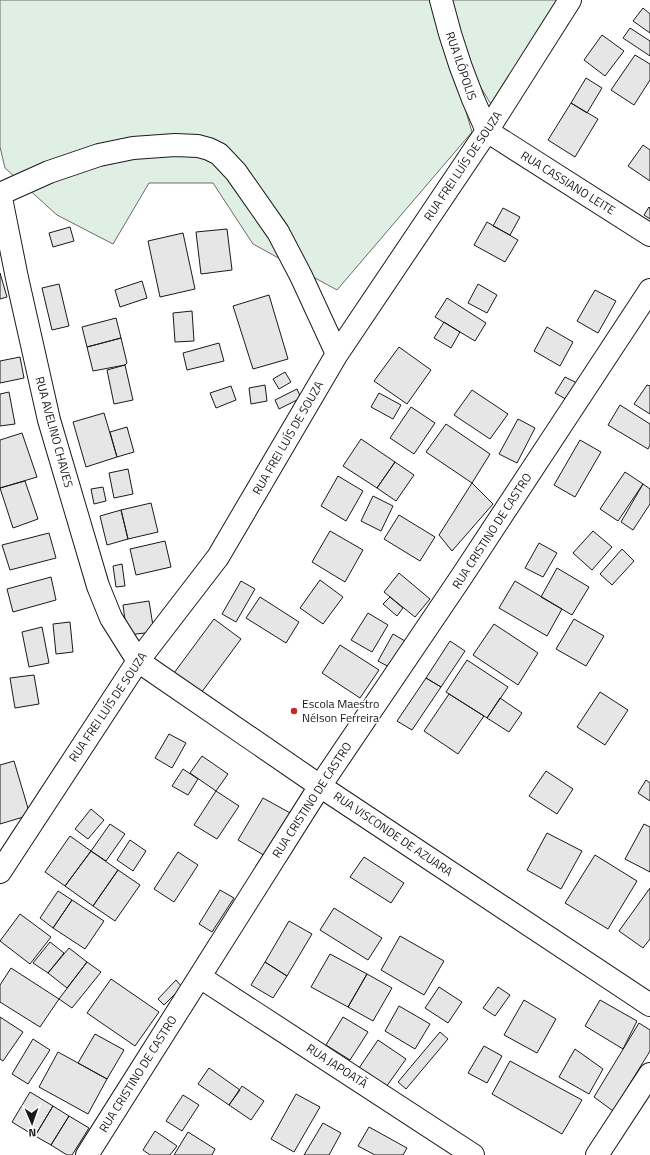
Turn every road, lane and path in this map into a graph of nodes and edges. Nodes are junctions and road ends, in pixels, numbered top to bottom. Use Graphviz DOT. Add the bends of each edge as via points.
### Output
graph roads {
  1 [pos="441,0"];
  2 [pos="570,0"];
  3 [pos="487,131"];
  4 [pos="0,194"];
  5 [pos="650,235"];
  6 [pos="650,290"];
  7 [pos="337,354"];
  8 [pos="138,661"];
  9 [pos="320,786"];
  10 [pos="0,872"];
  11 [pos="200,977"];
  12 [pos="650,1005"];
  13 [pos="650,1074"];
  14 [pos="87,1155"];
  15 [pos="473,1155"];
  16 [pos="597,1155"];
  1 -- 3 [label="street, RUA ILÓPOLIS" via="469,93"];
  2 -- 3 [label="street, RUA FREI LUÍS DE SOUZA"];
  3 -- 5 [label="street, RUA CASSIANO LEITE"];
  3 -- 7 [label="street, RUA FREI LUÍS DE SOUZA"];
  4 -- 7 [label="street" via="49,172 99,155 132,148 175,145 209,149 219,154 236,172 278,232"];
  4 -- 8 [label="street, RUA AVELINO CHAVES" via="51,428 98,586 111,618"];
  6 -- 9 [label="street, RUA CRISTINO DE CASTRO"];
  7 -- 8 [label="street, RUA FREI LUÍS DE SOUZA" via="218,557"];
  8 -- 9 [label="street, RUA VISCONDE DE AZUARA"];
  8 -- 10 [label="street, RUA FREI LUÍS DE SOUZA"];
  9 -- 11 [label="street, RUA CRISTINO DE CASTRO"];
  9 -- 12 [label="street, RUA VISCONDE DE AZUARA"];
  11 -- 14 [label="street, RUA CRISTINO DE CASTRO"];
  11 -- 15 [label="street, RUA JAPOATÃ"];
  13 -- 16 [label="street"];
}
